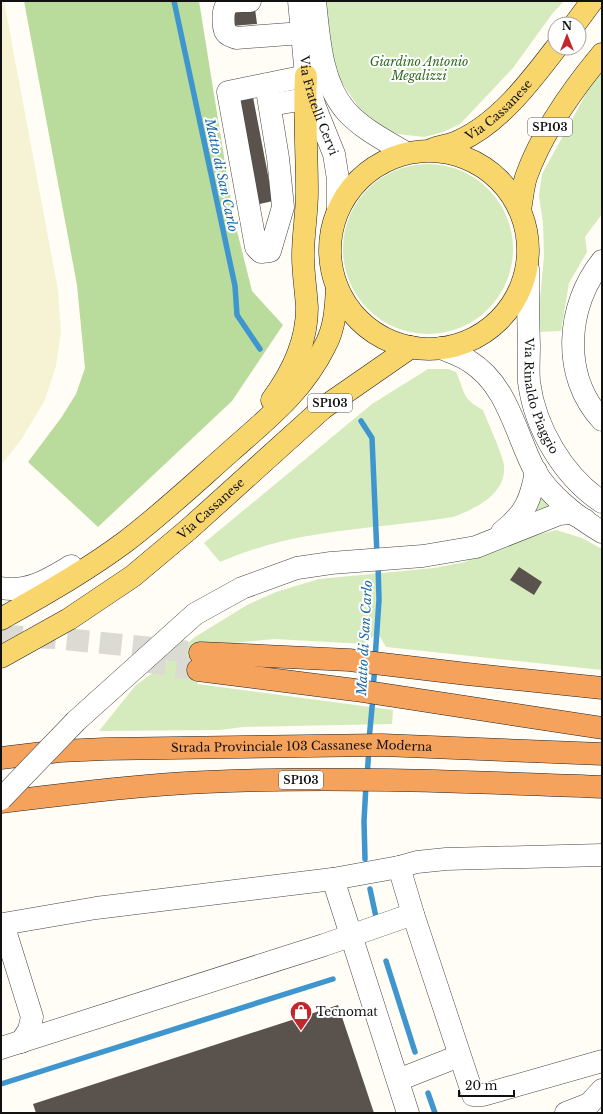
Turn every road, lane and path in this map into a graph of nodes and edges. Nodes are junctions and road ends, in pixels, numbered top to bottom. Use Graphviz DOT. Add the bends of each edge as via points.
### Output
graph roads {
  1 [pos="250,1"];
  2 [pos="299,1"];
  3 [pos="315,1"];
  4 [pos="592,1"];
  5 [pos="580,16"];
  6 [pos="302,33"];
  7 [pos="602,54"];
  8 [pos="549,56"];
  9 [pos="306,76"];
  10 [pos="268,95"];
  11 [pos="305,100"];
  12 [pos="416,152"];
  13 [pos="338,210"];
  14 [pos="520,210"];
  15 [pos="602,262"];
  16 [pos="528,269"];
  17 [pos="337,287"];
  18 [pos="411,347"];
  19 [pos="441,348"];
  20 [pos="602,420"];
  21 [pos="231,451"];
  22 [pos="536,471"];
  23 [pos="602,502"];
  24 [pos="594,526"];
  25 [pos="493,540"];
  26 [pos="125,542"];
  27 [pos="1,588"];
  28 [pos="1,619"];
  29 [pos="1,657"];
  30 [pos="602,688"];
  31 [pos="602,728"];
  32 [pos="602,754"];
  33 [pos="1,758"];
  34 [pos="602,787"];
  35 [pos="1,800"];
  36 [pos="602,855"];
  37 [pos="399,867"];
  38 [pos="333,879"];
  39 [pos="416,923"];
  40 [pos="352,936"];
  41 [pos="11,1045"];
  42 [pos="459,1056"];
  43 [pos="602,1061"];
  44 [pos="398,1080"];
  45 [pos="602,1090"];
  46 [pos="408,1113"];
  47 [pos="566,1113"];
  1 -- 6 [label="street" via="230,2 225,5 225,31 229,36 236,38"];
  2 -- 6 [label="street, Via Fratelli Cervi"];
  3 -- 12 [label="street, Via Fratelli Cervi" via="319,40 332,89 346,111 359,123"];
  4 -- 5 [label="main road"];
  6 -- 9 [label="street, Via Fratelli Cervi"];
  7 -- 14 [label="main road, SP103" via="564,105 538,149 526,178"];
  8 -- 12 [label="main road, Via Cassanese" via="506,106 481,128 459,141"];
  9 -- 10 [label="street"];
  9 -- 11 [label="main road"];
  9 -- 13 [label="street, Via Fratelli Cervi" via="315,107 334,154 338,179"];
  10 -- 10 [label="street" via="228,92 256,247 261,252 270,251 283,208"];
  10 -- 11 [label="street"];
  11 -- 21 [label="main road" via="307,193 303,257 307,308 302,342 299,354 282,387"];
  12 -- 13 [label="main road, Via Cassanese" via="381,163 367,172 351,188"];
  12 -- 14 [label="main road" via="442,151 460,155 484,167 506,187"];
  13 -- 17 [label="main road, Via Cassanese" via="329,248"];
  14 -- 16 [label="main road" via="528,238"];
  15 -- 20 [label="street" via="593,273 583,294 576,317 573,342 583,391"];
  16 -- 19 [label="main road" via="512,304 492,326 470,340"];
  16 -- 23 [label="street, Via Rinaldo Piaggio" via="529,382 536,413 550,445 564,466"];
  17 -- 18 [label="main road" via="350,310 370,329 389,341"];
  17 -- 21 [label="main road, SP103" via="333,325 326,345 314,366 274,414"];
  18 -- 19 [label="main road"];
  18 -- 29 [label="main road, Via Cassanese / SP103" via="322,408 189,529 133,576 68,619"];
  19 -- 22 [label="street" via="469,361 490,378 504,399"];
  21 -- 26 [label="main road, SP103" via="198,482"];
  22 -- 24 [label="street" via="556,496"];
  22 -- 25 [label="street" via="532,494 527,505 512,524"];
  24 -- 25 [label="street" via="571,513 559,514"];
  25 -- 35 [label="street, bridge" via="452,552 298,568 268,577 221,598 195,614 76,721"];
  26 -- 27 [label="street" via="93,552 38,584 24,589"];
  26 -- 28 [label="main road, SP103" via="39,598"];
  30 -- 31 [label="highway" via="350,660 199,661 355,690"];
  32 -- 33 [label="highway, Strada Provinciale 103 Cassanese Moderna" via="382,745 105,749"];
  34 -- 35 [label="highway, SP103" via="382,779 268,780 146,786"];
  36 -- 37 [label="street" via="446,859"];
  37 -- 38 [label="street"];
  37 -- 39 [label="street"];
  38 -- 40 [label="street"];
  38 -- 41 [label="street" via="96,908 3,924 32,1017 29,1030"];
  39 -- 40 [label="street"];
  39 -- 42 [label="street"];
  40 -- 41 [label="street"];
  40 -- 44 [label="street"];
  42 -- 43 [label="street" via="473,1094 478,1095"];
  42 -- 44 [label="street"];
  44 -- 46 [label="street"];
  45 -- 47 [label="street" via="589,1104"];
}
